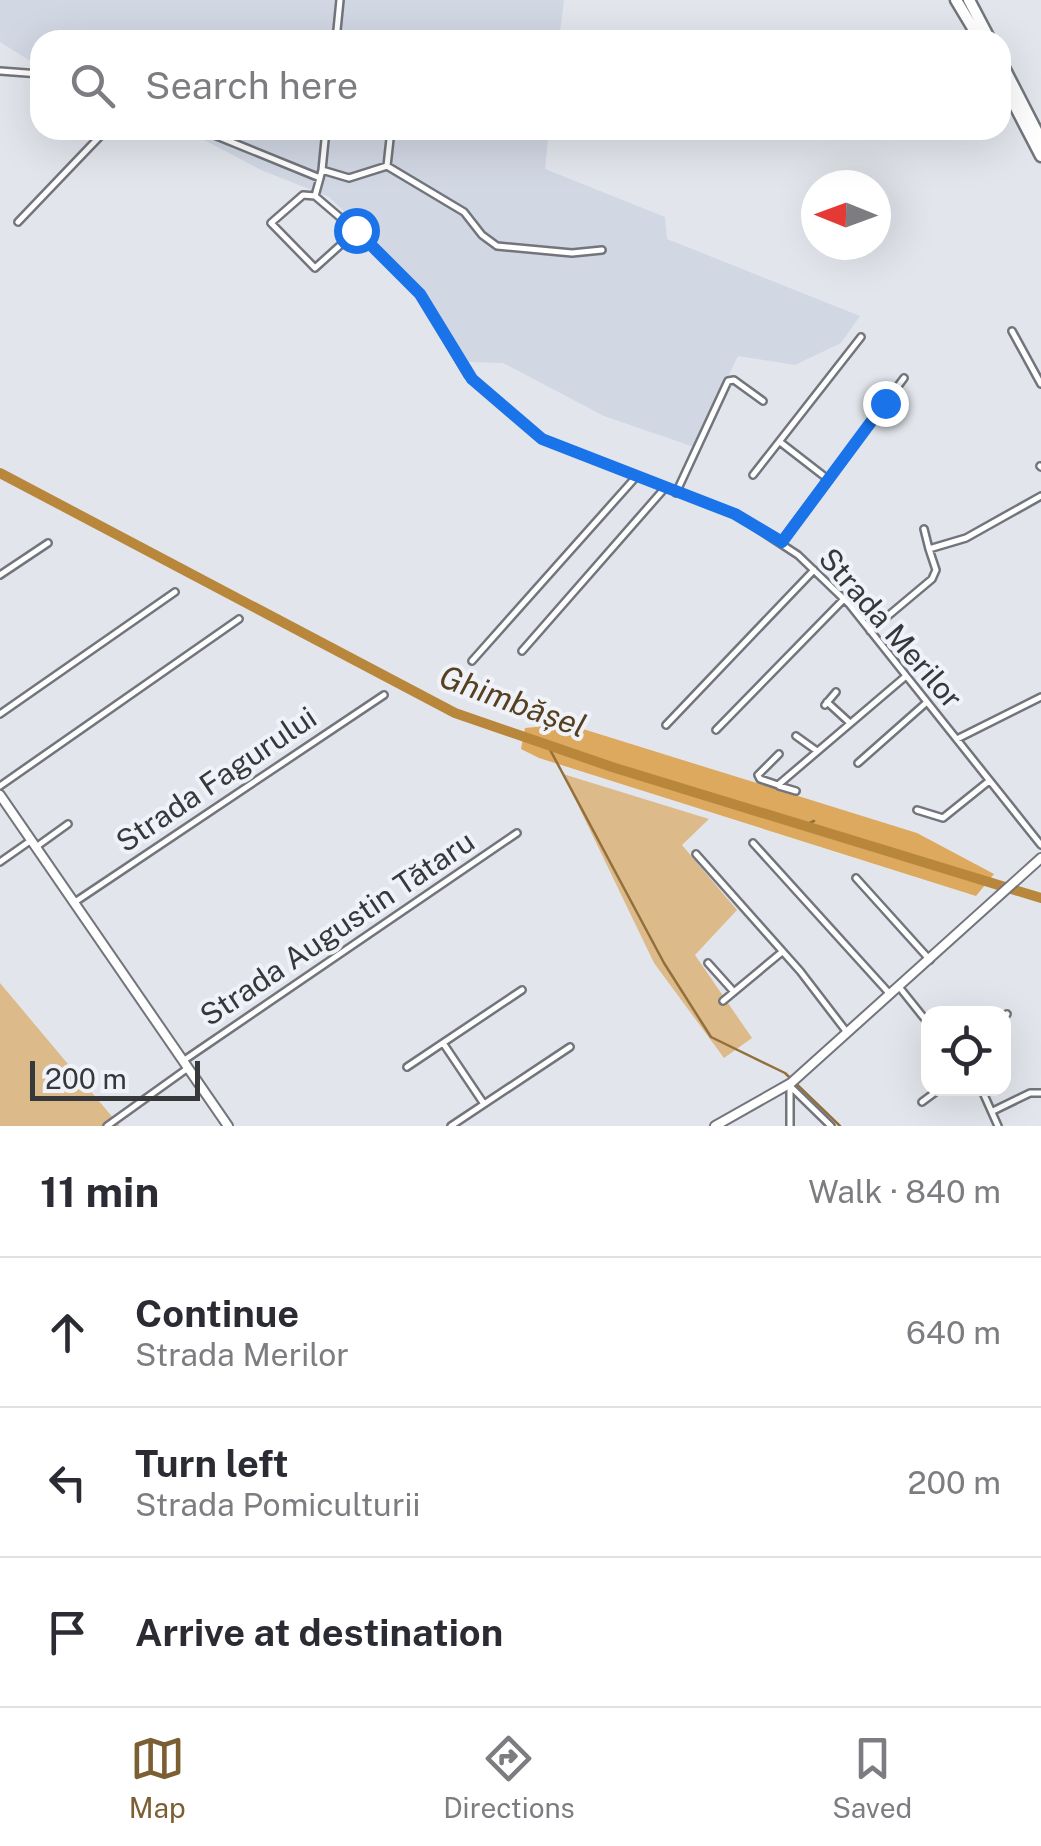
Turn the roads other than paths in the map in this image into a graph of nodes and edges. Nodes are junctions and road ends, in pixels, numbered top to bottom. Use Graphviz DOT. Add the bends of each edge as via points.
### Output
graph roads {
  1 [pos="340,0"];
  2 [pos="966,0"];
  3 [pos="337,30"];
  4 [pos="977,30"];
  5 [pos="984,30"];
  6 [pos="0,71"];
  7 [pos="30,73"];
  8 [pos="1011,82"];
  9 [pos="1011,98"];
  10 [pos="96,140"];
  11 [pos="229,140"];
  12 [pos="325,140"];
  13 [pos="390,140"];
  14 [pos="1041,140"];
  15 [pos="1041,156"];
  16 [pos="387,166"];
  17 [pos="321,174"];
  18 [pos="314,196"];
  19 [pos="18,222"];
  20 [pos="356,230"];
  21 [pos="602,250"];
  22 [pos="1012,331"];
  23 [pos="862,338"];
  24 [pos="904,378"];
  25 [pos="1041,384"];
  26 [pos="762,400"];
  27 [pos="780,442"];
  28 [pos="753,475"];
  29 [pos="635,478"];
  30 [pos="829,480"];
  31 [pos="664,489"];
  32 [pos="676,493"];
  33 [pos="1041,496"];
  34 [pos="924,529"];
  35 [pos="782,542"];
  36 [pos="48,543"];
  37 [pos="930,550"];
  38 [pos="814,570"];
  39 [pos="0,575"];
  40 [pos="175,592"];
  41 [pos="844,599"];
  42 [pos="239,619"];
  43 [pos="869,632"];
  44 [pos="522,651"];
  45 [pos="472,661"];
  46 [pos="906,676"];
  47 [pos="836,692"];
  48 [pos="384,695"];
  49 [pos="1041,697"];
  50 [pos="927,702"];
  51 [pos="0,714"];
  52 [pos="850,723"];
  53 [pos="666,725"];
  54 [pos="716,730"];
  55 [pos="796,736"];
  56 [pos="958,739"];
  57 [pos="817,751"];
  58 [pos="779,754"];
  59 [pos="858,764"];
  60 [pos="990,781"];
  61 [pos="0,786"];
  62 [pos="778,786"];
  63 [pos="796,792"];
  64 [pos="0,795"];
  65 [pos="916,810"];
  66 [pos="68,824"];
  67 [pos="517,833"];
  68 [pos="34,844"];
  69 [pos="753,844"];
  70 [pos="1041,845"];
  71 [pos="696,854"];
  72 [pos="1041,858"];
  73 [pos="0,862"];
  74 [pos="856,878"];
  75 [pos="74,902"];
  76 [pos="783,952"];
  77 [pos="930,960"];
  78 [pos="708,963"];
  79 [pos="900,988"];
  80 [pos="522,990"];
  81 [pos="734,992"];
  82 [pos="891,995"];
  83 [pos="723,1001"];
  84 [pos="921,1014"];
  85 [pos="848,1033"];
  86 [pos="442,1043"];
  87 [pos="570,1047"];
  88 [pos="185,1065"];
  89 [pos="407,1067"];
  90 [pos="793,1082"];
  91 [pos="1041,1093"];
  92 [pos="930,1096"];
  93 [pos="985,1096"];
  94 [pos="922,1102"];
  95 [pos="484,1104"];
  96 [pos="993,1111"];
  97 [pos="107,1126"];
  98 [pos="228,1126"];
  99 [pos="451,1126"];
  100 [pos="716,1126"];
  101 [pos="790,1126"];
  102 [pos="831,1126"];
  103 [pos="998,1126"];
  1 -- 3 [label="street"];
  2 -- 4 [label="highway"];
  2 -- 5 [label="highway"];
  6 -- 7 [label="street"];
  8 -- 14 [label="highway"];
  9 -- 15 [label="highway"];
  10 -- 19 [label="street"];
  11 -- 17 [label="street"];
  12 -- 17 [label="street"];
  13 -- 16 [label="street"];
  16 -- 17 [label="street" via="349,178"];
  16 -- 21 [label="street" via="464,212 497,246"];
  17 -- 18 [label="street"];
  18 -- 20 [label="street, Strada Merilor"];
  18 -- 20 [label="street" via="303,195 271,221 315,268"];
  20 -- 29 [label="street, Strada Merilor" via="420,294 472,379 546,442"];
  22 -- 25 [label="street"];
  23 -- 27 [label="street"];
  24 -- 30 [label="street"];
  26 -- 32 [label="street" via="728,382"];
  27 -- 28 [label="street"];
  27 -- 30 [label="street"];
  29 -- 31 [label="street, Strada Merilor"];
  29 -- 45 [label="street"];
  30 -- 35 [label="street"];
  31 -- 32 [label="street, Strada Merilor"];
  31 -- 44 [label="street"];
  32 -- 35 [label="street, Strada Merilor" via="735,514"];
  33 -- 37 [label="street"];
  34 -- 37 [label="street"];
  35 -- 38 [label="street, Strada Merilor"];
  36 -- 39 [label="street"];
  37 -- 43 [label="street" via="934,576"];
  38 -- 41 [label="street, Strada Merilor"];
  38 -- 53 [label="street"];
  40 -- 51 [label="street"];
  41 -- 43 [label="street, Strada Merilor"];
  41 -- 54 [label="street"];
  42 -- 61 [label="street"];
  43 -- 46 [label="street, Strada Merilor"];
  46 -- 50 [label="street, Strada Merilor"];
  46 -- 52 [label="street"];
  47 -- 52 [label="street" via="826,703"];
  48 -- 75 [label="street, Strada Fagurului"];
  49 -- 56 [label="street"];
  50 -- 56 [label="street, Strada Merilor"];
  50 -- 59 [label="street"];
  52 -- 57 [label="street"];
  55 -- 57 [label="street"];
  56 -- 60 [label="street, Strada Merilor"];
  57 -- 62 [label="street"];
  58 -- 62 [label="street" via="758,777"];
  60 -- 65 [label="street" via="943,818"];
  60 -- 70 [label="street, Strada Merilor"];
  62 -- 63 [label="street"];
  64 -- 68 [label="street"];
  66 -- 68 [label="street"];
  67 -- 88 [label="street, Strada Augustin Tătaru"];
  68 -- 73 [label="street"];
  68 -- 75 [label="street"];
  69 -- 82 [label="street"];
  71 -- 76 [label="street"];
  72 -- 77 [label="street"];
  74 -- 77 [label="street"];
  75 -- 88 [label="street"];
  76 -- 81 [label="street"];
  76 -- 85 [label="street"];
  77 -- 79 [label="street"];
  78 -- 81 [label="street"];
  79 -- 82 [label="street"];
  79 -- 84 [label="street"];
  80 -- 86 [label="street"];
  81 -- 83 [label="street"];
  82 -- 85 [label="street"];
  85 -- 90 [label="street"];
  86 -- 89 [label="street"];
  86 -- 95 [label="street"];
  87 -- 95 [label="street"];
  88 -- 97 [label="street, Strada Augustin Tătaru"];
  88 -- 98 [label="street"];
  90 -- 100 [label="street"];
  90 -- 101 [label="street"];
  90 -- 102 [label="street"];
  91 -- 96 [label="street"];
  92 -- 94 [label="street"];
  93 -- 96 [label="street"];
  95 -- 99 [label="street"];
  96 -- 103 [label="street"];
}
